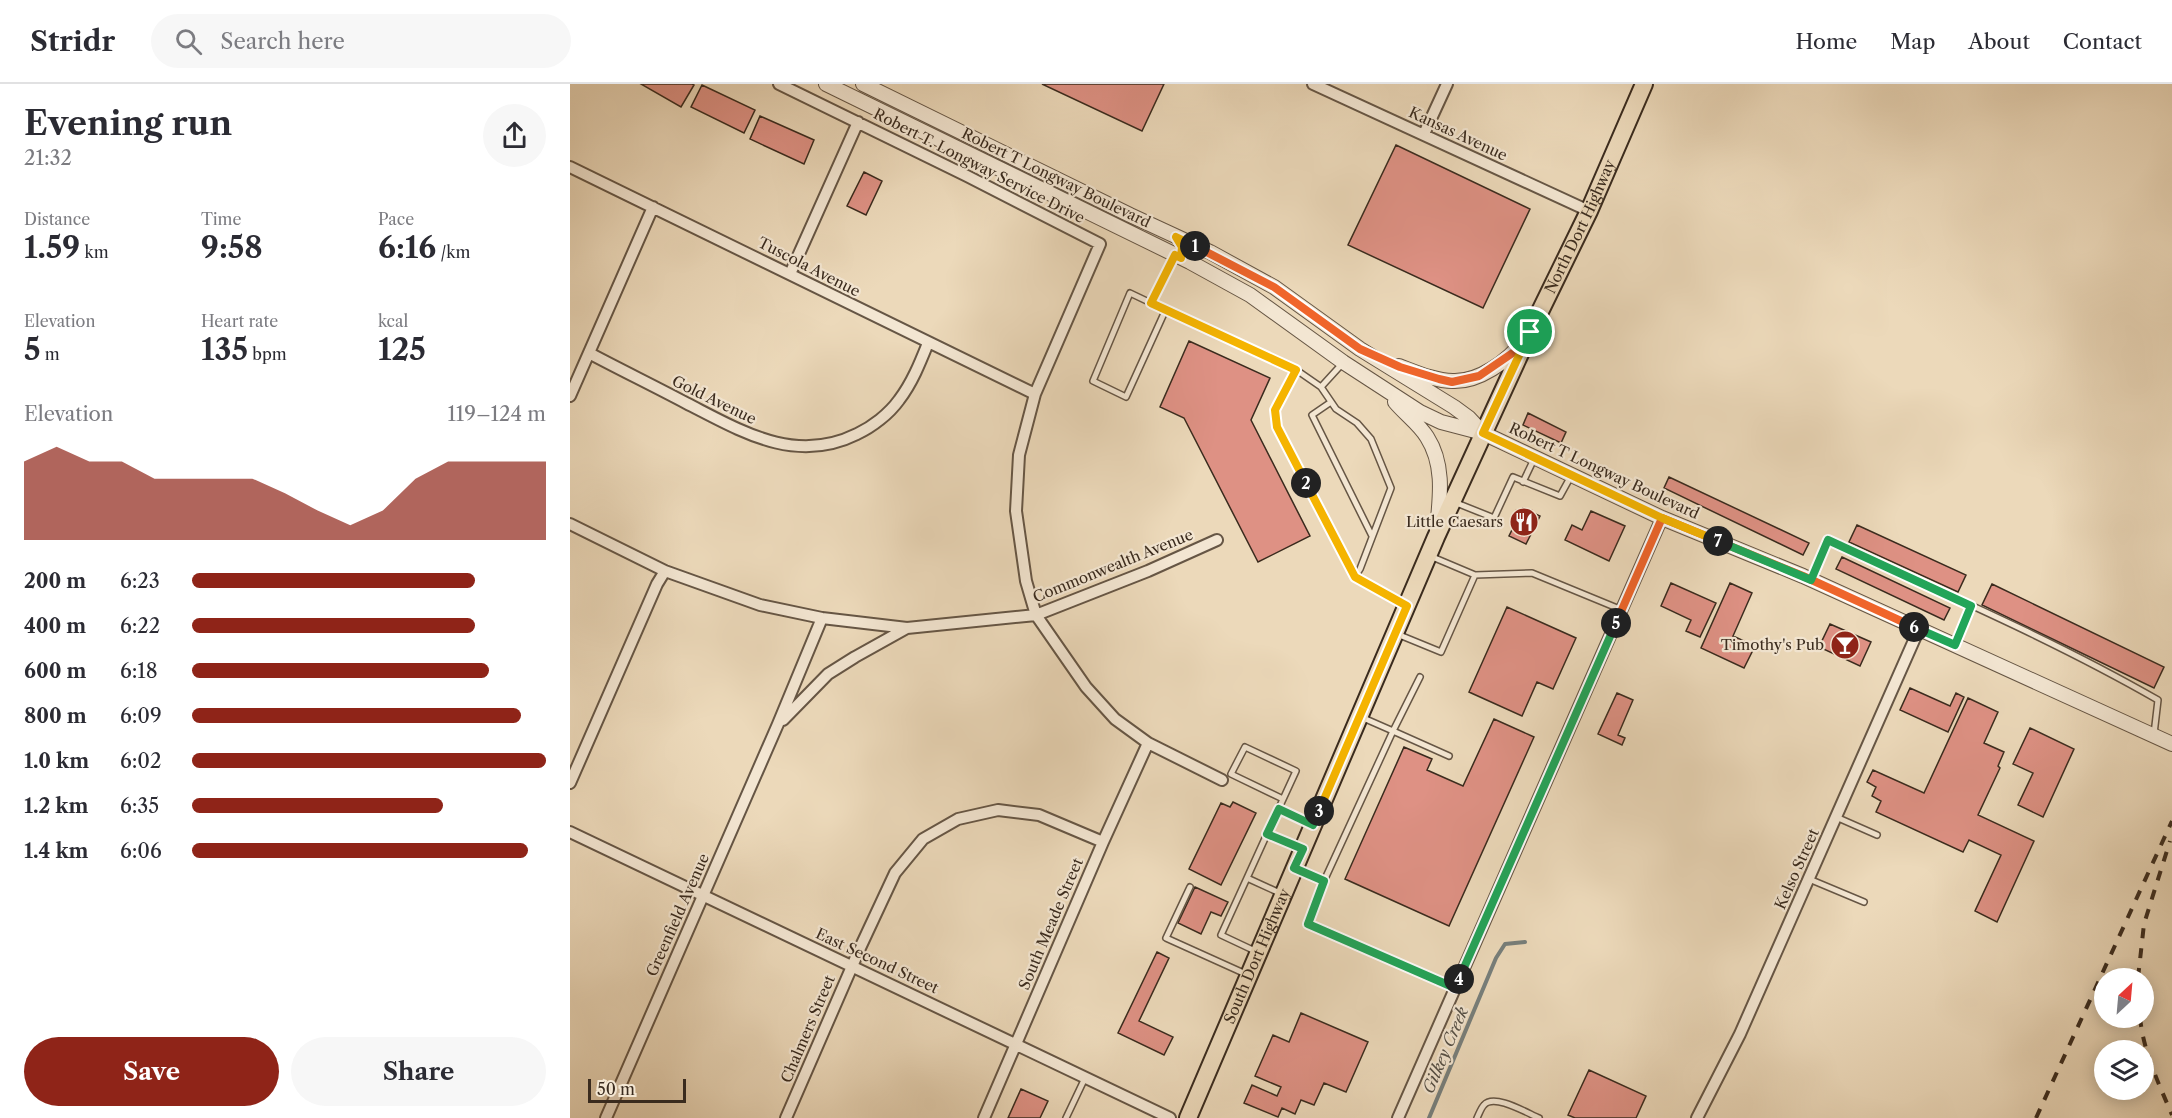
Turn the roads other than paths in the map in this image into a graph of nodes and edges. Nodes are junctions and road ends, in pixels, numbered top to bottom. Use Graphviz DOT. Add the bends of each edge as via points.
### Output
graph roads {
  1 [pos="779,84"];
  2 [pos="826,84"];
  3 [pos="863,84"];
  4 [pos="1313,84"];
  5 [pos="1447,84"];
  6 [pos="1644,84"];
  7 [pos="858,122"];
  8 [pos="1424,134"];
  9 [pos="570,167"];
  10 [pos="653,207"];
  11 [pos="1589,211"];
  12 [pos="1176,237"];
  13 [pos="1178,257"];
  14 [pos="790,274"];
  15 [pos="1151,303"];
  16 [pos="1166,309"];
  17 [pos="1530,332"];
  18 [pos="928,343"];
  19 [pos="1360,349"];
  20 [pos="589,353"];
  21 [pos="1343,362"];
  22 [pos="1296,370"];
  23 [pos="1321,387"];
  24 [pos="1388,393"];
  25 [pos="1035,394"];
  26 [pos="570,396"];
  27 [pos="1331,402"];
  28 [pos="1483,433"];
  29 [pos="1535,457"];
  30 [pos="1571,475"];
  31 [pos="1523,482"];
  32 [pos="1452,502"];
  33 [pos="1662,518"];
  34 [pos="570,524"];
  35 [pos="1372,536"];
  36 [pos="1436,537"];
  37 [pos="1217,540"];
  38 [pos="1428,556"];
  39 [pos="665,571"];
  40 [pos="1475,575"];
  41 [pos="1355,577"];
  42 [pos="1811,580"];
  43 [pos="1407,606"];
  44 [pos="1971,606"];
  45 [pos="1622,610"];
  46 [pos="1036,615"];
  47 [pos="822,618"];
  48 [pos="907,628"];
  49 [pos="1920,629"];
  50 [pos="1395,634"];
  51 [pos="1955,645"];
  52 [pos="1419,677"];
  53 [pos="1360,717"];
  54 [pos="778,724"];
  55 [pos="1393,732"];
  56 [pos="2154,735"];
  57 [pos="1148,743"];
  58 [pos="2172,744"];
  59 [pos="1449,756"];
  60 [pos="1222,780"];
  61 [pos="570,783"];
  62 [pos="1283,799"];
  63 [pos="1279,809"];
  64 [pos="1836,817"];
  65 [pos="1313,825"];
  66 [pos="570,832"];
  67 [pos="1267,834"];
  68 [pos="1877,835"];
  69 [pos="1103,842"];
  70 [pos="1303,849"];
  71 [pos="1294,868"];
  72 [pos="1247,878"];
  73 [pos="1809,879"];
  74 [pos="1324,881"];
  75 [pos="1190,887"];
  76 [pos="702,895"];
  77 [pos="1283,895"];
  78 [pos="1864,902"];
  79 [pos="1258,952"];
  80 [pos="852,966"];
  81 [pos="1249,975"];
  82 [pos="1455,988"];
  83 [pos="1016,1044"];
  84 [pos="1085,1078"];
  85 [pos="606,1118"];
  86 [pos="786,1118"];
  87 [pos="984,1118"];
  88 [pos="1066,1118"];
  89 [pos="1170,1118"];
  90 [pos="1188,1118"];
  91 [pos="1398,1118"];
  92 [pos="1477,1118"];
  93 [pos="1539,1118"];
  94 [pos="1697,1118"];
  1 -- 7 [label="street, Robert T. Longway Service Drive"];
  2 -- 13 [label="street, Robert T Longway Boulevard"];
  3 -- 12 [label="street, Robert T Longway Boulevard"];
  4 -- 8 [label="street, Kansas Avenue"];
  5 -- 8 [label="street"];
  6 -- 11 [label="main road, North Dort Highway"];
  7 -- 14 [label="street"];
  7 -- 25 [label="street, Robert T. Longway Service Drive" via="1100,244"];
  8 -- 11 [label="street, Kansas Avenue"];
  9 -- 10 [label="street, Tuscola Avenue"];
  10 -- 14 [label="street, Tuscola Avenue"];
  10 -- 20 [label="street"];
  11 -- 17 [label="main road, North Dort Highway"];
  12 -- 13 [label="street" via="1182,247"];
  12 -- 19 [label="street, Robert T Longway Boulevard" via="1274,287"];
  13 -- 15 [label="lane"];
  13 -- 21 [label="street, Robert T Longway Boulevard" via="1250,295"];
  14 -- 18 [label="street, Tuscola Avenue"];
  15 -- 16 [label="lane"];
  15 -- 16 [label="lane" via="1130,293 1093,381 1126,397"];
  16 -- 22 [label="lane"];
  17 -- 19 [label="street" via="1514,352 1490,370 1452,382 1400,367"];
  17 -- 28 [label="main road, North Dort Highway"];
  18 -- 20 [label="street, Gold Avenue" via="898,402 865,430 822,447 790,446 749,435"];
  18 -- 25 [label="street, Tuscola Avenue"];
  19 -- 28 [label="street, Robert T Longway Boulevard" via="1454,406"];
  20 -- 26 [label="street"];
  21 -- 23 [label="lane"];
  21 -- 24 [label="street, Robert T Longway Boulevard"];
  22 -- 23 [label="lane"];
  22 -- 41 [label="lane" via="1275,410 1277,427"];
  23 -- 27 [label="lane"];
  24 -- 28 [label="street, Robert T Longway Boulevard" via="1441,422"];
  24 -- 36 [label="street" via="1426,435 1435,451 1440,495"];
  25 -- 46 [label="street" via="1019,454 1016,511 1026,581"];
  27 -- 35 [label="lane" via="1312,415"];
  27 -- 35 [label="lane" via="1371,439 1391,488"];
  28 -- 29 [label="street, Robert T Longway Boulevard"];
  28 -- 32 [label="main road, South Dort Highway"];
  29 -- 30 [label="street, Robert T Longway Boulevard"];
  29 -- 31 [label="lane"];
  30 -- 31 [label="lane" via="1560,496"];
  30 -- 33 [label="street, Robert T Longway Boulevard"];
  31 -- 32 [label="lane" via="1513,477 1494,518"];
  32 -- 36 [label="main road, South Dort Highway"];
  33 -- 42 [label="street, Robert T Longway Boulevard"];
  33 -- 45 [label="street"];
  34 -- 39 [label="street, Commonwealth Avenue"];
  35 -- 41 [label="lane"];
  36 -- 38 [label="main road, South Dort Highway"];
  37 -- 46 [label="street, Commonwealth Avenue"];
  38 -- 40 [label="lane"];
  38 -- 43 [label="main road, South Dort Highway"];
  39 -- 47 [label="street, Commonwealth Avenue" via="760,605"];
  39 -- 61 [label="street"];
  40 -- 45 [label="lane" via="1532,573"];
  40 -- 50 [label="lane" via="1441,652"];
  41 -- 43 [label="lane"];
  42 -- 44 [label="lane" via="1828,540"];
  42 -- 49 [label="street, Robert T Longway Boulevard"];
  43 -- 50 [label="main road, South Dort Highway"];
  44 -- 51 [label="lane"];
  44 -- 56 [label="lane" via="2158,700"];
  45 -- 82 [label="street"];
  46 -- 48 [label="street, Commonwealth Avenue"];
  46 -- 57 [label="street" via="1086,687 1115,719"];
  47 -- 48 [label="street, Commonwealth Avenue"];
  47 -- 54 [label="street, Greenfield Avenue"];
  48 -- 54 [label="street, Greenfield Avenue" via="828,674"];
  49 -- 51 [label="street, Robert T Longway Boulevard"];
  49 -- 64 [label="street, Kelso Street"];
  50 -- 53 [label="main road, South Dort Highway"];
  51 -- 56 [label="street, Robert T Longway Boulevard"];
  52 -- 55 [label="lane"];
  53 -- 55 [label="lane"];
  53 -- 65 [label="main road, South Dort Highway"];
  54 -- 76 [label="street, Greenfield Avenue"];
  55 -- 59 [label="lane"];
  55 -- 74 [label="lane"];
  56 -- 58 [label="street, Robert T Longway Boulevard"];
  57 -- 60 [label="street"];
  57 -- 69 [label="street, South Meade Street"];
  62 -- 62 [label="lane" via="1296,771 1245,747 1231,774"];
  62 -- 63 [label="lane"];
  63 -- 65 [label="lane"];
  63 -- 67 [label="lane"];
  64 -- 68 [label="lane"];
  64 -- 73 [label="street, Kelso Street"];
  65 -- 70 [label="main road, South Dort Highway"];
  66 -- 76 [label="street, East Second Street"];
  67 -- 70 [label="lane"];
  67 -- 72 [label="lane"];
  69 -- 80 [label="street, Chalmers Street" via="1039,815 998,810 958,819 923,839 895,873"];
  69 -- 83 [label="street, South Meade Street"];
  70 -- 71 [label="main road, South Dort Highway"];
  71 -- 74 [label="lane"];
  71 -- 77 [label="main road, South Dort Highway"];
  72 -- 77 [label="lane"];
  72 -- 79 [label="lane" via="1221,935"];
  73 -- 78 [label="lane"];
  73 -- 94 [label="street, Kelso Street" via="1740,1034"];
  74 -- 82 [label="lane" via="1308,924"];
  75 -- 81 [label="lane" via="1166,938"];
  76 -- 80 [label="street, East Second Street"];
  76 -- 85 [label="street, Greenfield Avenue"];
  77 -- 79 [label="main road, South Dort Highway"];
  79 -- 81 [label="main road, South Dort Highway"];
  80 -- 83 [label="street, East Second Street"];
  80 -- 86 [label="street, Chalmers Street"];
  81 -- 90 [label="main road, South Dort Highway"];
  82 -- 91 [label="street"];
  83 -- 84 [label="street, East Second Street"];
  83 -- 87 [label="street, South Meade Street"];
  84 -- 88 [label="lane"];
  84 -- 89 [label="street, East Second Street"];
  92 -- 93 [label="lane" via="1484,1104 1499,1101"];
}
